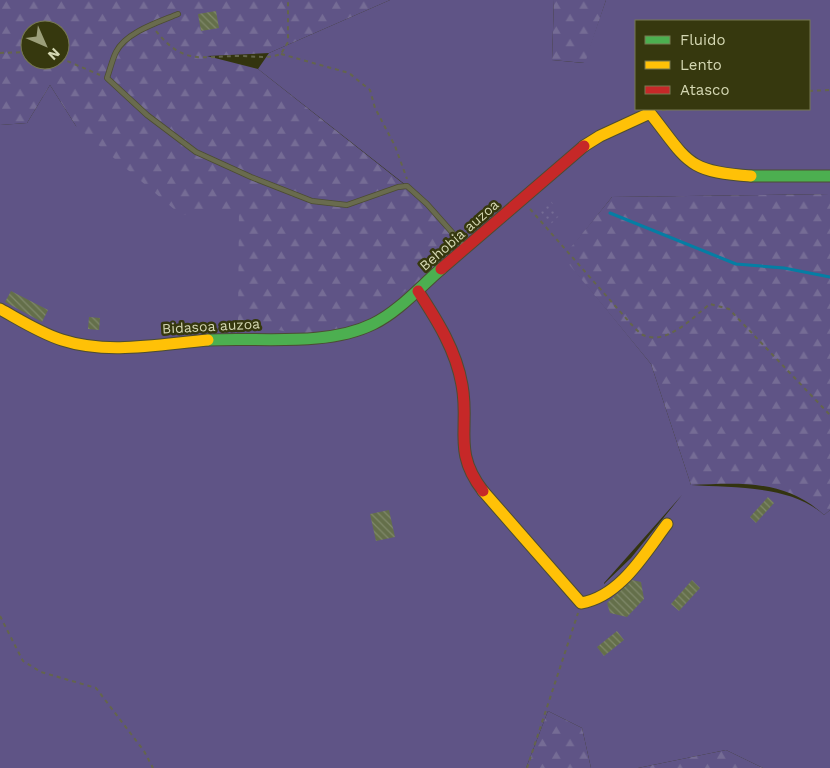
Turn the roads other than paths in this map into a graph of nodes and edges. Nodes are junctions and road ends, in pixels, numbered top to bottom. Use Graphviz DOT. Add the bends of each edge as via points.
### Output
graph roads {
  1 [pos="178,14"];
  2 [pos="830,176"];
  3 [pos="466,249"];
  4 [pos="418,291"];
  5 [pos="0,310"];
  6 [pos="667,524"];
  1 -- 3 [label="lane" via="151,26 121,46 107,78 146,115 196,152 312,201 347,205 407,186"];
  2 -- 3 [label="street, Behobia auzoa" via="704,171 690,162 650,113 600,136 575,152"];
  3 -- 4 [label="street, Behobia auzoa"];
  4 -- 5 [label="street, Bidasoa auzoa" via="373,324 332,338 241,338 106,348 64,341"];
  4 -- 6 [label="street, Behobia auzoa" via="459,373 464,399 464,453 469,470 581,604 590,604 605,596"];
}
